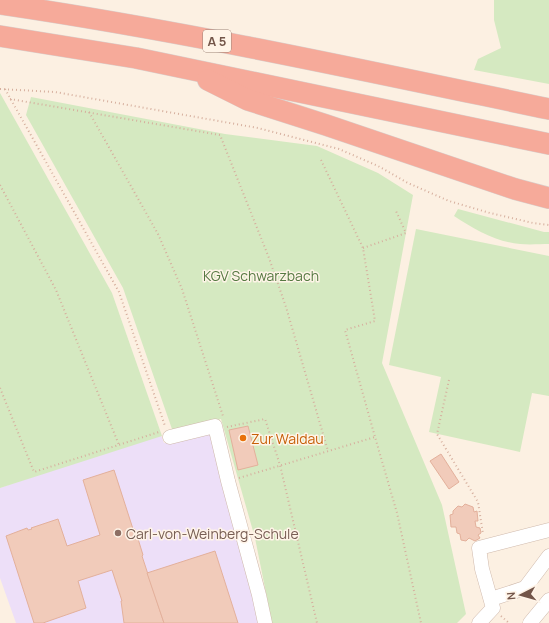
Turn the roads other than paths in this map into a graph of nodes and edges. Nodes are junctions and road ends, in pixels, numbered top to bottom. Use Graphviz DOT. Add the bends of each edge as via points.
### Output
graph roads {
  1 [pos="0,4"];
  2 [pos="0,36"];
  3 [pos="184,68"];
  4 [pos="549,109"];
  5 [pos="549,144"];
  6 [pos="549,198"];
  7 [pos="168,433"];
  8 [pos="549,530"];
  9 [pos="549,556"];
  10 [pos="491,599"];
  11 [pos="549,600"];
  12 [pos="265,623"];
  13 [pos="478,623"];
  14 [pos="530,623"];
  1 -- 4 [label="highway, A 5" via="232,44"];
  2 -- 3 [label="highway, A 5"];
  3 -- 5 [label="highway, A 5"];
  3 -- 6 [label="highway" via="248,100"];
  7 -- 12 [label="street" via="215,426"];
  8 -- 10 [label="street" via="479,548"];
  9 -- 10 [label="street" via="525,588"];
  10 -- 13 [label="street" via="493,608"];
  11 -- 14 [label="street"];
}
